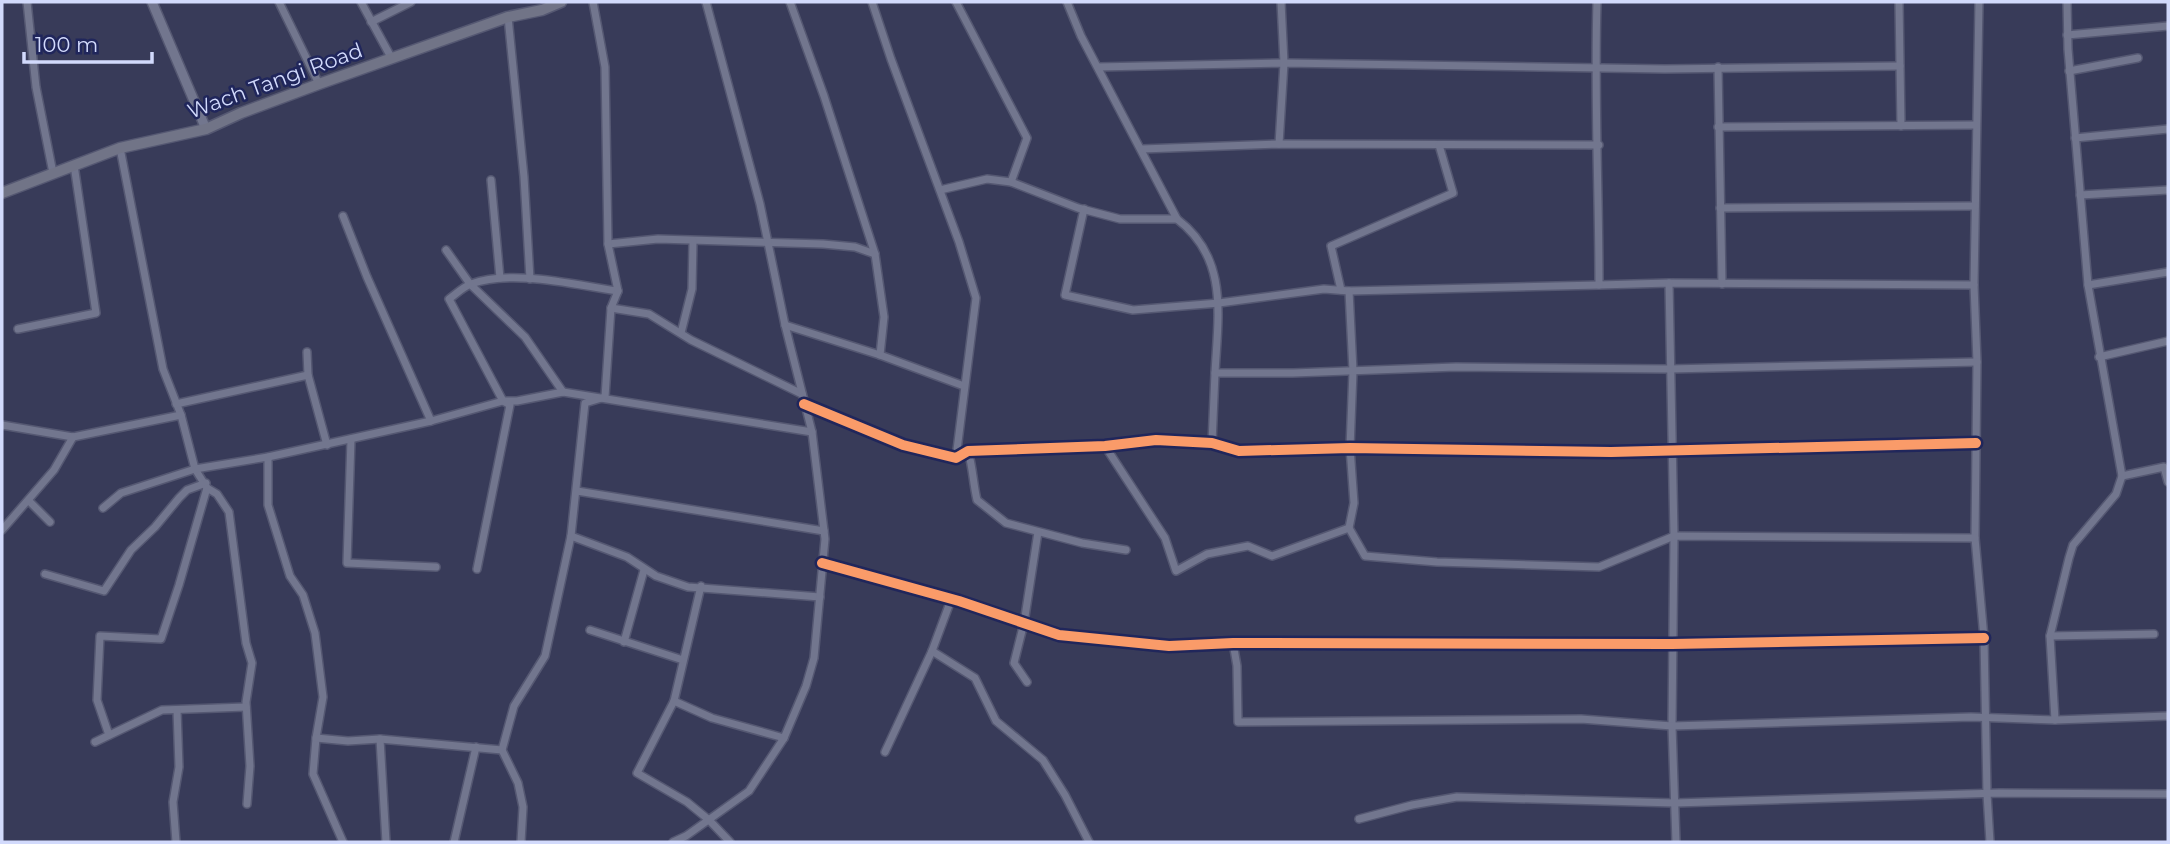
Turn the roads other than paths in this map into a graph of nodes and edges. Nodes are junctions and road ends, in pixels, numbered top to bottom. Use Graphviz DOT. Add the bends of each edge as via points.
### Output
graph roads {
  1 [pos="27,2"];
  2 [pos="152,2"];
  3 [pos="279,2"];
  4 [pos="361,2"];
  5 [pos="411,2"];
  6 [pos="561,2"];
  7 [pos="593,2"];
  8 [pos="706,2"];
  9 [pos="790,2"];
  10 [pos="872,2"];
  11 [pos="956,2"];
  12 [pos="1067,2"];
  13 [pos="1280,2"];
  14 [pos="1597,2"];
  15 [pos="1899,2"];
  16 [pos="1979,2"];
  17 [pos="2067,2"];
  18 [pos="542,6"];
  19 [pos="508,18"];
  20 [pos="371,22"];
  21 [pos="2168,26"];
  22 [pos="2067,35"];
  23 [pos="2138,58"];
  24 [pos="391,60"];
  25 [pos="1284,63"];
  26 [pos="1900,66"];
  27 [pos="1098,67"];
  28 [pos="1718,67"];
  29 [pos="1595,68"];
  30 [pos="2069,71"];
  31 [pos="319,84"];
  32 [pos="1976,125"];
  33 [pos="1901,126"];
  34 [pos="1717,127"];
  35 [pos="206,129"];
  36 [pos="2168,129"];
  37 [pos="2075,138"];
  38 [pos="1279,144"];
  39 [pos="1439,145"];
  40 [pos="1599,145"];
  41 [pos="120,148"];
  42 [pos="1142,149"];
  43 [pos="74,165"];
  44 [pos="53,173"];
  45 [pos="491,180"];
  46 [pos="1011,182"];
  47 [pos="940,190"];
  48 [pos="2168,190"];
  49 [pos="2,193"];
  50 [pos="2080,195"];
  51 [pos="1975,206"];
  52 [pos="1720,208"];
  53 [pos="1084,209"];
  54 [pos="343,216"];
  55 [pos="1177,219"];
  56 [pos="693,241"];
  57 [pos="769,243"];
  58 [pos="608,244"];
  59 [pos="446,250"];
  60 [pos="875,254"];
  61 [pos="2168,272"];
  62 [pos="500,278"];
  63 [pos="530,279"];
  64 [pos="1669,283"];
  65 [pos="470,284"];
  66 [pos="1722,284"];
  67 [pos="1600,285"];
  68 [pos="1974,285"];
  69 [pos="2088,285"];
  70 [pos="618,291"];
  71 [pos="1345,291"];
  72 [pos="1219,303"];
  73 [pos="611,308"];
  74 [pos="785,325"];
  75 [pos="18,329"];
  76 [pos="681,333"];
  77 [pos="2168,341"];
  78 [pos="307,352"];
  79 [pos="880,355"];
  80 [pos="2099,357"];
  81 [pos="1977,362"];
  82 [pos="1669,369"];
  83 [pos="1353,371"];
  84 [pos="1215,373"];
  85 [pos="308,375"];
  86 [pos="964,386"];
  87 [pos="563,392"];
  88 [pos="802,394"];
  89 [pos="605,397"];
  90 [pos="503,401"];
  91 [pos="176,404"];
  92 [pos="804,404"];
  93 [pos="181,415"];
  94 [pos="431,421"];
  95 [pos="2,425"];
  96 [pos="812,432"];
  97 [pos="73,437"];
  98 [pos="351,439"];
  99 [pos="1212,443"];
  100 [pos="1976,443"];
  101 [pos="327,445"];
  102 [pos="1105,446"];
  103 [pos="1350,448"];
  104 [pos="1671,449"];
  105 [pos="968,451"];
  106 [pos="268,457"];
  107 [pos="956,458"];
  108 [pos="195,469"];
  109 [pos="2122,476"];
  110 [pos="2168,482"];
  111 [pos="206,485"];
  112 [pos="577,491"];
  113 [pos="29,501"];
  114 [pos="103,508"];
  115 [pos="50,522"];
  116 [pos="1349,528"];
  117 [pos="2,530"];
  118 [pos="824,531"];
  119 [pos="1038,532"];
  120 [pos="571,536"];
  121 [pos="1674,536"];
  122 [pos="1975,538"];
  123 [pos="1126,550"];
  124 [pos="822,563"];
  125 [pos="436,567"];
  126 [pos="477,569"];
  127 [pos="644,570"];
  128 [pos="45,574"];
  129 [pos="701,586"];
  130 [pos="820,597"];
  131 [pos="951,600"];
  132 [pos="1024,622"];
  133 [pos="590,630"];
  134 [pos="2154,635"];
  135 [pos="2050,636"];
  136 [pos="1984,638"];
  137 [pos="624,642"];
  138 [pos="1233,643"];
  139 [pos="1672,644"];
  140 [pos="932,651"];
  141 [pos="683,660"];
  142 [pos="1027,682"];
  143 [pos="674,701"];
  144 [pos="246,707"];
  145 [pos="177,710"];
  146 [pos="2168,716"];
  147 [pos="1984,718"];
  148 [pos="2055,720"];
  149 [pos="1672,726"];
  150 [pos="109,735"];
  151 [pos="316,738"];
  152 [pos="784,738"];
  153 [pos="380,739"];
  154 [pos="95,742"];
  155 [pos="476,747"];
  156 [pos="502,750"];
  157 [pos="885,752"];
  158 [pos="1987,794"];
  159 [pos="2168,794"];
  160 [pos="1675,803"];
  161 [pos="247,804"];
  162 [pos="709,820"];
  163 [pos="1359,820"];
  164 [pos="176,842"];
  165 [pos="343,842"];
  166 [pos="386,842"];
  167 [pos="454,842"];
  168 [pos="521,842"];
  169 [pos="673,842"];
  170 [pos="730,842"];
  171 [pos="1088,842"];
  172 [pos="1676,842"];
  173 [pos="1990,842"];
  1 -- 44 [label="street" via="36,88"];
  2 -- 35 [label="street"];
  3 -- 31 [label="street"];
  4 -- 20 [label="street"];
  5 -- 20 [label="street"];
  6 -- 18 [label="main road, Wach Tangi Road"];
  7 -- 58 [label="street" via="605,67"];
  8 -- 57 [label="street"];
  9 -- 60 [label="street"];
  10 -- 47 [label="street"];
  11 -- 46 [label="street" via="1027,138"];
  12 -- 27 [label="street"];
  13 -- 25 [label="street"];
  14 -- 29 [label="street"];
  15 -- 26 [label="street"];
  16 -- 32 [label="street"];
  17 -- 22 [label="street"];
  18 -- 19 [label="main road, Wach Tangi Road"];
  19 -- 24 [label="main road, Wach Tangi Road"];
  19 -- 63 [label="street"];
  20 -- 24 [label="street"];
  21 -- 22 [label="street"];
  22 -- 30 [label="street"];
  23 -- 30 [label="street"];
  24 -- 31 [label="main road, Wach Tangi Road"];
  25 -- 27 [label="street"];
  25 -- 29 [label="street"];
  25 -- 38 [label="street"];
  26 -- 28 [label="street"];
  26 -- 33 [label="street"];
  27 -- 42 [label="street"];
  28 -- 29 [label="street"];
  28 -- 34 [label="street"];
  29 -- 40 [label="street"];
  30 -- 37 [label="street"];
  31 -- 35 [label="main road, Wach Tangi Road"];
  32 -- 33 [label="street"];
  32 -- 51 [label="street"];
  33 -- 34 [label="street"];
  34 -- 52 [label="street"];
  35 -- 41 [label="main road, Wach Tangi Road"];
  36 -- 37 [label="street"];
  37 -- 50 [label="street"];
  38 -- 39 [label="street"];
  38 -- 42 [label="street"];
  39 -- 40 [label="street"];
  39 -- 71 [label="street" via="1453,193 1331,246"];
  40 -- 67 [label="street"];
  41 -- 43 [label="main road, Wach Tangi Road"];
  41 -- 91 [label="street" via="163,369"];
  42 -- 55 [label="street"];
  43 -- 44 [label="main road, Wach Tangi Road"];
  43 -- 75 [label="street" via="96,313"];
  44 -- 49 [label="main road, Wach Tangi Road"];
  45 -- 62 [label="street"];
  46 -- 47 [label="street" via="987,180"];
  46 -- 53 [label="street"];
  47 -- 86 [label="street" via="976,298"];
  48 -- 50 [label="street"];
  50 -- 69 [label="street"];
  51 -- 52 [label="street"];
  51 -- 68 [label="street"];
  52 -- 66 [label="street"];
  53 -- 55 [label="street" via="1120,219"];
  53 -- 72 [label="street" via="1065,295 1133,310"];
  54 -- 94 [label="street"];
  55 -- 72 [label="street" via="1190,229 1209,259"];
  56 -- 57 [label="street"];
  56 -- 58 [label="street"];
  56 -- 76 [label="street" via="692,289"];
  57 -- 60 [label="street" via="855,247"];
  57 -- 74 [label="street"];
  58 -- 70 [label="street"];
  59 -- 65 [label="street"];
  60 -- 79 [label="street" via="884,317"];
  61 -- 69 [label="street"];
  62 -- 63 [label="street"];
  62 -- 65 [label="street"];
  63 -- 70 [label="street"];
  64 -- 66 [label="street"];
  64 -- 67 [label="street"];
  64 -- 82 [label="street"];
  65 -- 87 [label="street" via="525,337"];
  65 -- 90 [label="street" via="449,299"];
  66 -- 68 [label="street"];
  67 -- 71 [label="street"];
  68 -- 81 [label="street"];
  69 -- 80 [label="street"];
  70 -- 73 [label="street"];
  71 -- 72 [label="street" via="1324,289"];
  71 -- 83 [label="street"];
  72 -- 84 [label="street"];
  73 -- 76 [label="street" via="649,314"];
  73 -- 89 [label="street"];
  74 -- 79 [label="street"];
  74 -- 88 [label="street"];
  76 -- 88 [label="street"];
  77 -- 80 [label="street"];
  78 -- 85 [label="street"];
  79 -- 86 [label="street"];
  80 -- 109 [label="street"];
  81 -- 82 [label="street"];
  81 -- 100 [label="street"];
  82 -- 83 [label="street"];
  82 -- 104 [label="street"];
  83 -- 84 [label="street"];
  83 -- 103 [label="street"];
  84 -- 99 [label="street"];
  85 -- 91 [label="street"];
  85 -- 101 [label="street"];
  86 -- 107 [label="street"];
  87 -- 89 [label="street"];
  87 -- 90 [label="street"];
  88 -- 92 [label="street"];
  89 -- 96 [label="street"];
  89 -- 112 [label="street" via="585,403"];
  90 -- 94 [label="street"];
  90 -- 126 [label="street" via="510,405 509,413"];
  91 -- 93 [label="street"];
  92 -- 96 [label="street"];
  92 -- 107 [label="street" via="903,445"];
  93 -- 97 [label="street"];
  93 -- 108 [label="street"];
  94 -- 98 [label="street"];
  95 -- 97 [label="street"];
  96 -- 118 [label="street"];
  97 -- 113 [label="street"];
  98 -- 101 [label="street"];
  98 -- 125 [label="street" via="347,563"];
  99 -- 102 [label="street" via="1156,440"];
  99 -- 103 [label="street" via="1239,451"];
  100 -- 104 [label="street"];
  100 -- 122 [label="street"];
  101 -- 106 [label="street"];
  102 -- 105 [label="street"];
  102 -- 116 [label="street" via="1165,538 1176,570 1207,554 1248,546 1272,556"];
  103 -- 104 [label="street"];
  103 -- 116 [label="street" via="1354,503"];
  104 -- 121 [label="street"];
  105 -- 107 [label="street"];
  105 -- 119 [label="street" via="977,500 1006,523"];
  106 -- 108 [label="street"];
  106 -- 151 [label="street" via="268,505 290,576 303,595 315,633 323,696"];
  108 -- 111 [label="street"];
  108 -- 114 [label="street" via="121,494"];
  109 -- 110 [label="street" via="2164,467"];
  109 -- 135 [label="street" via="2116,494 2073,545"];
  111 -- 128 [label="street" via="178,498 131,550 104,591"];
  111 -- 144 [label="street" via="229,512 252,663"];
  111 -- 150 [label="street" via="161,639 100,636 97,700"];
  112 -- 118 [label="street"];
  112 -- 120 [label="street"];
  113 -- 115 [label="street"];
  113 -- 117 [label="street"];
  116 -- 121 [label="street" via="1365,556 1599,567"];
  118 -- 124 [label="street"];
  119 -- 123 [label="street"];
  119 -- 132 [label="street"];
  120 -- 127 [label="street" via="626,557"];
  120 -- 156 [label="street" via="545,656 514,706"];
  121 -- 122 [label="street"];
  121 -- 139 [label="street"];
  122 -- 136 [label="street"];
  124 -- 130 [label="street"];
  124 -- 131 [label="street"];
  127 -- 129 [label="street" via="688,587"];
  127 -- 137 [label="street"];
  129 -- 130 [label="street"];
  129 -- 141 [label="street"];
  130 -- 152 [label="street" via="814,658"];
  131 -- 132 [label="street"];
  131 -- 140 [label="street"];
  132 -- 138 [label="street" via="1059,635 1116,642 1169,646"];
  132 -- 142 [label="street" via="1014,663"];
  133 -- 137 [label="street"];
  134 -- 135 [label="street"];
  135 -- 148 [label="street"];
  136 -- 139 [label="street"];
  136 -- 147 [label="street"];
  137 -- 141 [label="street"];
  138 -- 139 [label="street"];
  138 -- 149 [label="street" via="1238,722 1581,719"];
  139 -- 149 [label="street"];
  140 -- 157 [label="street"];
  140 -- 171 [label="street" via="975,678 996,722 1043,760"];
  141 -- 143 [label="street"];
  143 -- 152 [label="street" via="712,718"];
  143 -- 162 [label="street" via="637,774"];
  144 -- 145 [label="street"];
  144 -- 161 [label="street"];
  145 -- 150 [label="street" via="162,710"];
  145 -- 164 [label="street"];
  146 -- 148 [label="street"];
  147 -- 148 [label="street"];
  147 -- 149 [label="street"];
  147 -- 158 [label="street"];
  149 -- 160 [label="street"];
  150 -- 154 [label="street"];
  151 -- 153 [label="street"];
  151 -- 165 [label="street" via="313,774"];
  152 -- 162 [label="street" via="749,791"];
  153 -- 155 [label="street"];
  153 -- 166 [label="street"];
  155 -- 156 [label="street"];
  155 -- 167 [label="street"];
  156 -- 168 [label="street" via="518,783 523,807"];
  158 -- 159 [label="street"];
  158 -- 160 [label="street"];
  158 -- 173 [label="street"];
  160 -- 163 [label="street" via="1457,797"];
  160 -- 172 [label="street"];
  162 -- 169 [label="street"];
  162 -- 170 [label="street"];
}
